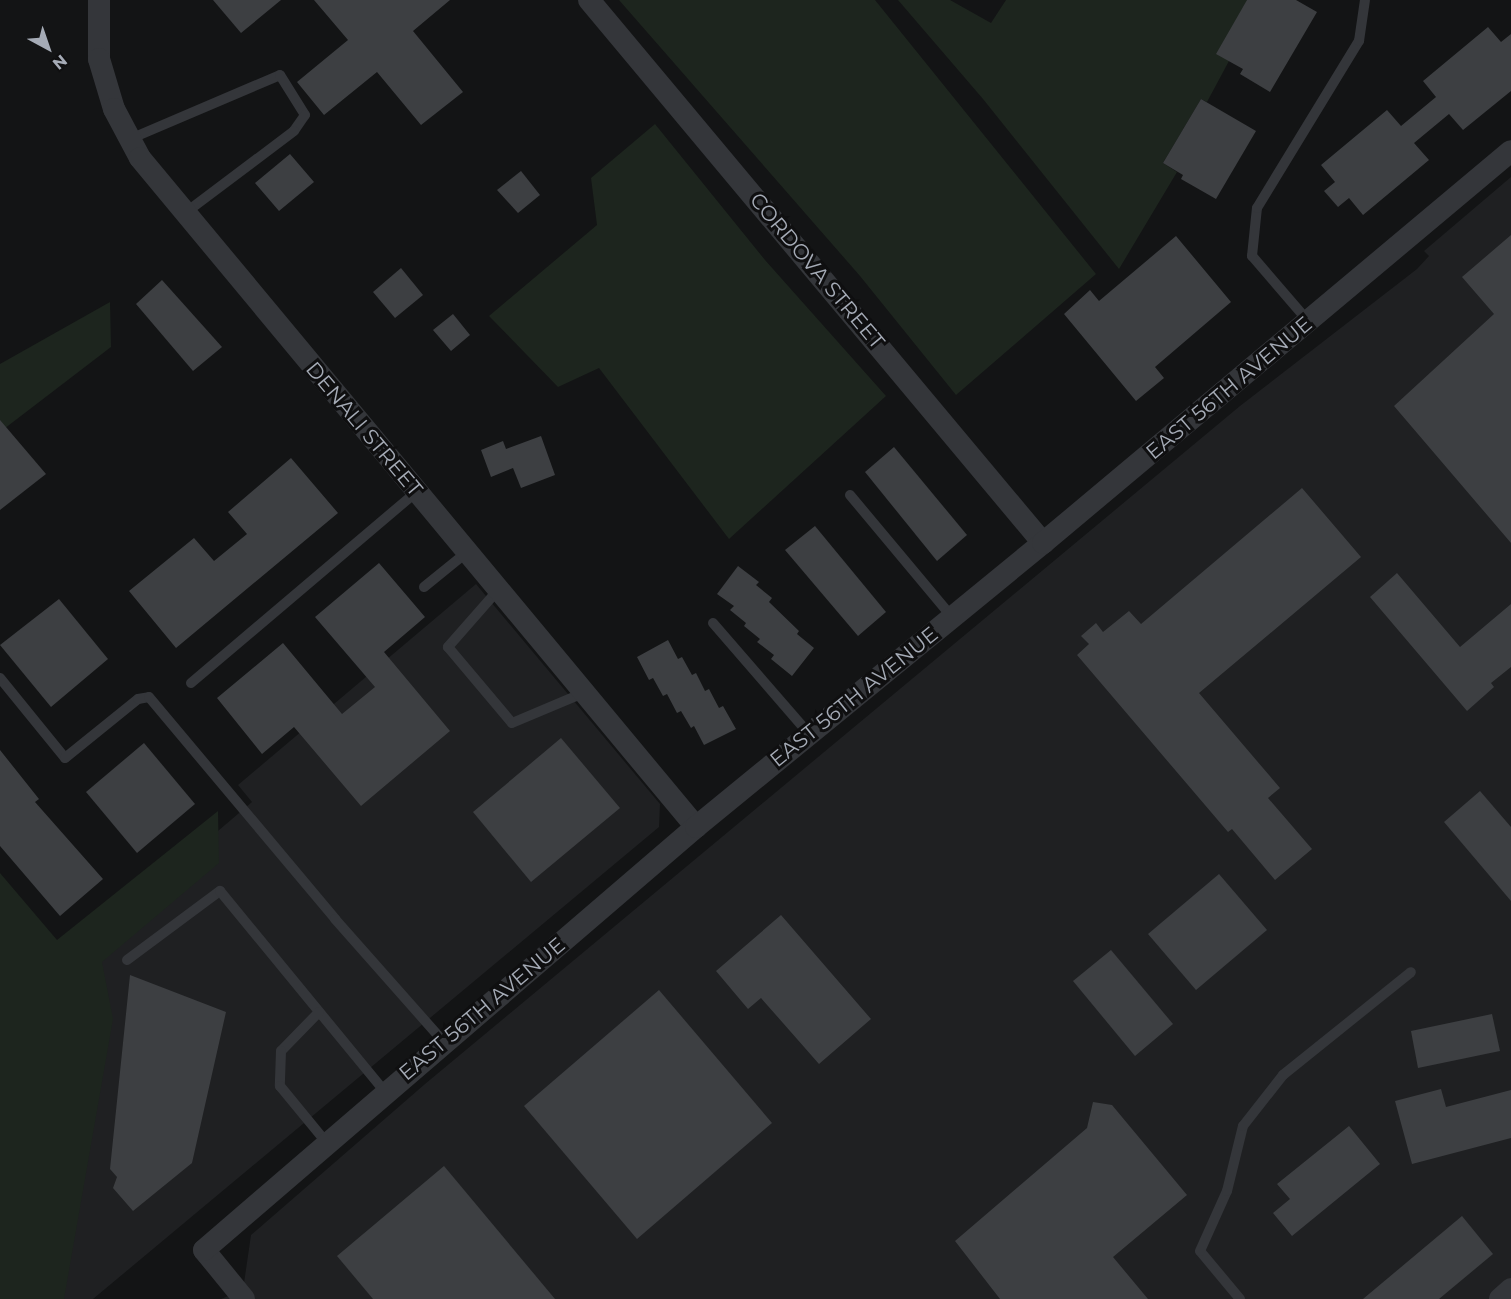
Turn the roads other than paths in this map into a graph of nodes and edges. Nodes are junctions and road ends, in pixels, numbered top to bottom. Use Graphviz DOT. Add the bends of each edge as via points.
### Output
graph roads {
  1 [pos="99,0"];
  2 [pos="589,0"];
  3 [pos="1365,0"];
  4 [pos="130,139"];
  5 [pos="1511,151"];
  6 [pos="185,213"];
  7 [pos="1308,321"];
  8 [pos="416,492"];
  9 [pos="850,495"];
  10 [pos="1043,543"];
  11 [pos="467,552"];
  12 [pos="424,587"];
  13 [pos="498,590"];
  14 [pos="952,617"];
  15 [pos="713,623"];
  16 [pos="0,678"];
  17 [pos="191,683"];
  18 [pos="583,693"];
  19 [pos="809,734"];
  20 [pos="696,827"];
  21 [pos="127,960"];
  22 [pos="1411,972"];
  23 [pos="319,1012"];
  24 [pos="444,1042"];
  25 [pos="385,1092"];
  26 [pos="326,1142"];
  27 [pos="1511,1290"];
  28 [pos="244,1299"];
  29 [pos="1240,1299"];
  30 [pos="1500,1299"];
  1 -- 4 [label="street, DENALI STREET" via="99,59 114,109"];
  2 -- 10 [label="street, CORDOVA STREET"];
  3 -- 7 [label="lane" via="1359,41 1257,208 1252,256"];
  4 -- 6 [label="street, DENALI STREET" via="140,158"];
  4 -- 6 [label="lane" via="280,75 304,115 294,131"];
  5 -- 7 [label="street, EAST 56TH AVENUE"];
  6 -- 8 [label="street, DENALI STREET"];
  7 -- 10 [label="street, EAST 56TH AVENUE"];
  8 -- 11 [label="street, DENALI STREET"];
  8 -- 17 [label="lane"];
  9 -- 14 [label="lane"];
  10 -- 14 [label="street, EAST 56TH AVENUE"];
  11 -- 12 [label="lane"];
  11 -- 13 [label="street, DENALI STREET"];
  13 -- 18 [label="street, DENALI STREET"];
  13 -- 18 [label="lane" via="448,646 512,723"];
  14 -- 19 [label="street, EAST 56TH AVENUE"];
  15 -- 19 [label="lane"];
  16 -- 24 [label="lane" via="65,758 138,699 149,697"];
  18 -- 20 [label="street, DENALI STREET"];
  19 -- 20 [label="street, EAST 56TH AVENUE"];
  20 -- 24 [label="street, EAST 56TH AVENUE"];
  21 -- 23 [label="lane" via="220,891"];
  22 -- 29 [label="lane" via="1283,1075 1243,1126 1227,1191 1200,1251"];
  23 -- 25 [label="lane"];
  23 -- 26 [label="lane" via="281,1052 280,1086"];
  24 -- 25 [label="street, EAST 56TH AVENUE"];
  25 -- 26 [label="street, EAST 56TH AVENUE"];
  26 -- 28 [label="street, EAST 56TH AVENUE" via="204,1250"];
  27 -- 30 [label="street"];
}
